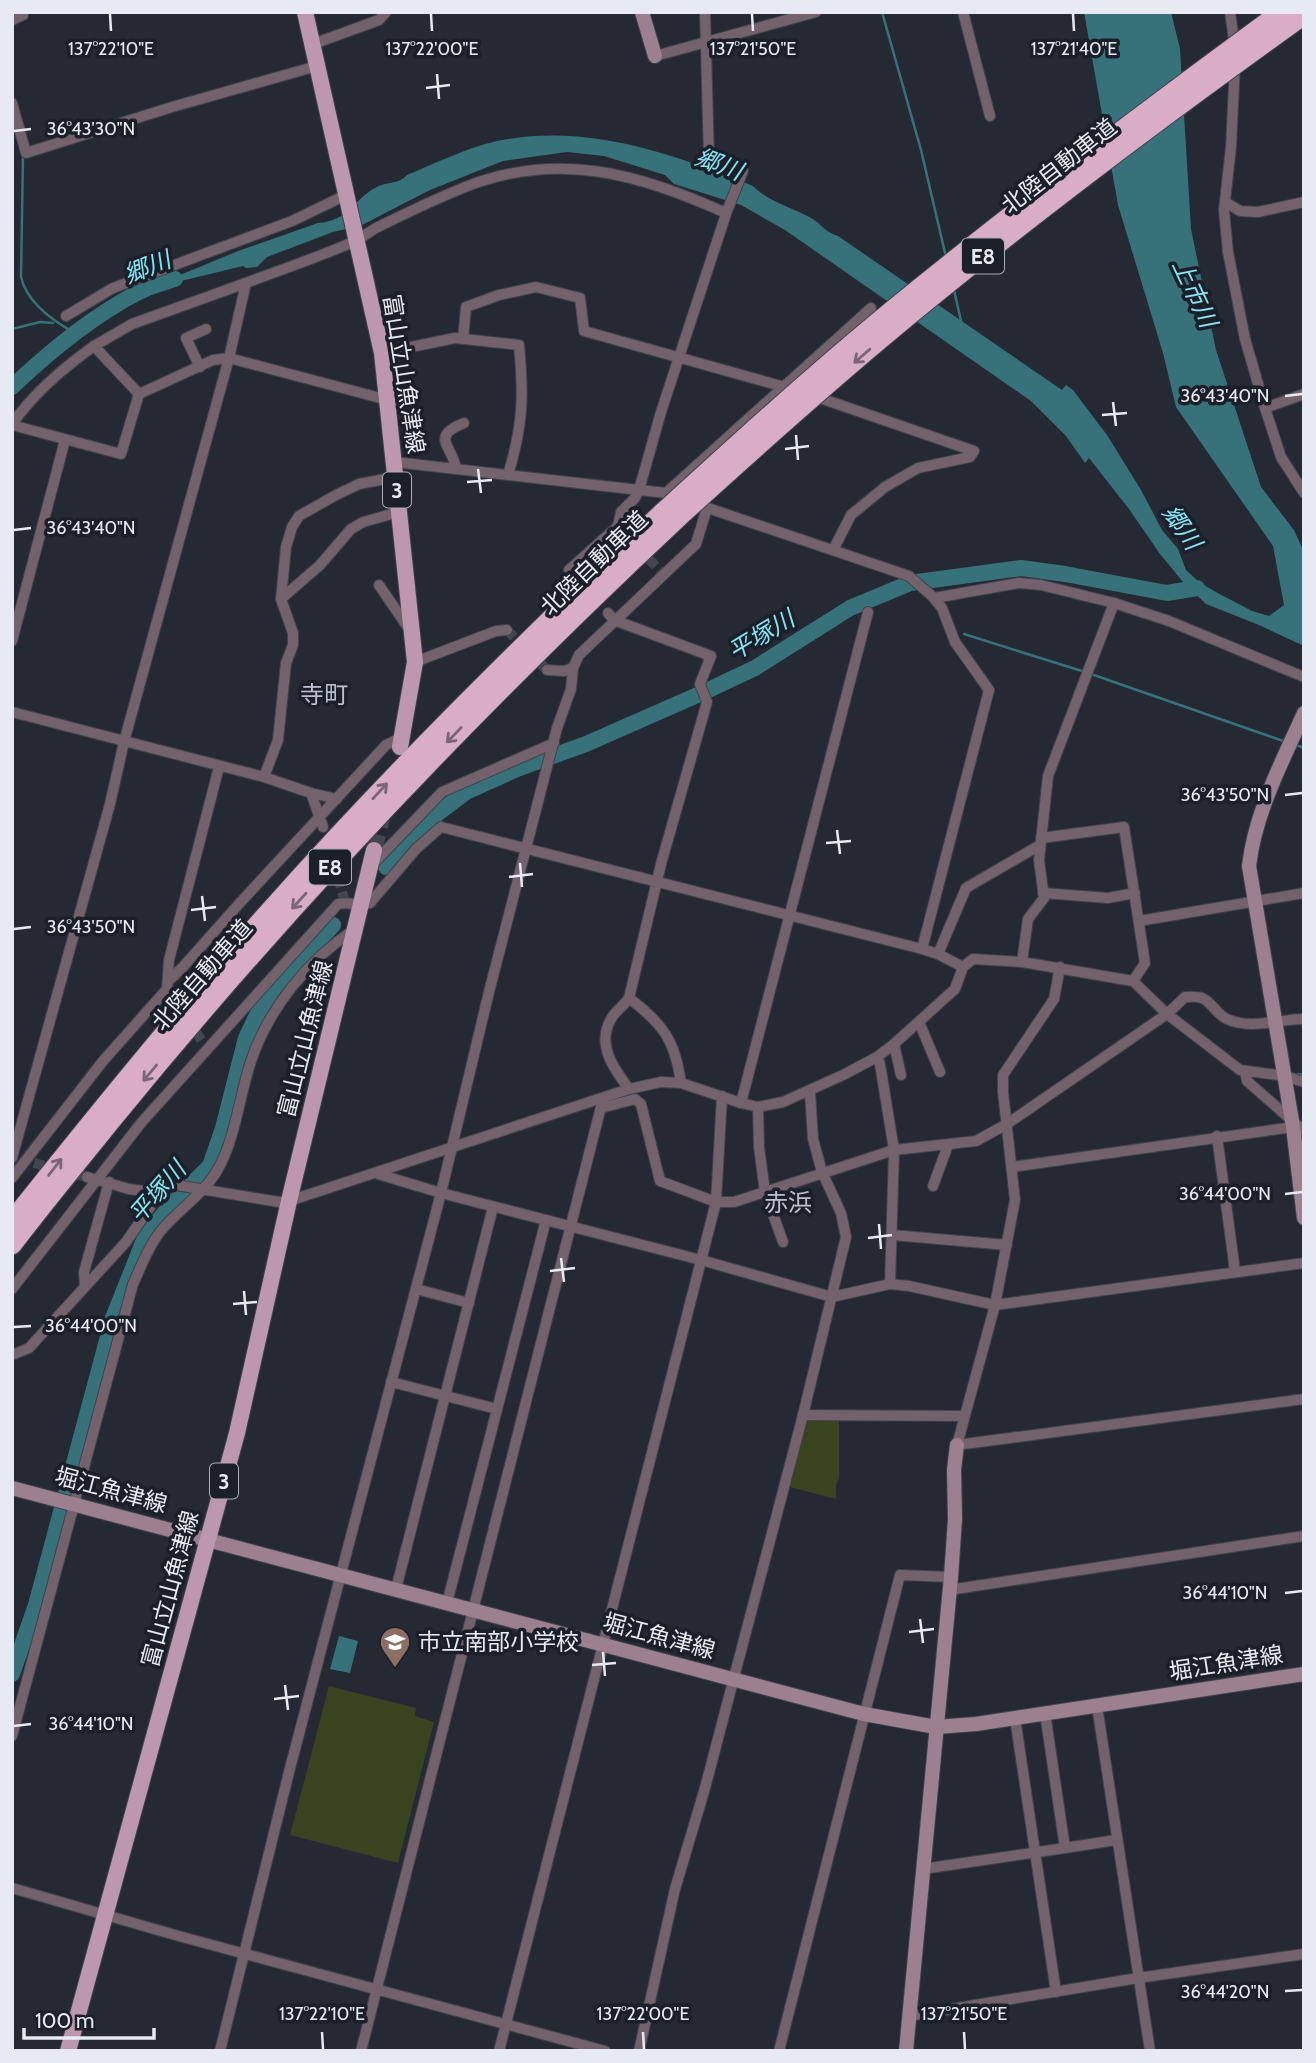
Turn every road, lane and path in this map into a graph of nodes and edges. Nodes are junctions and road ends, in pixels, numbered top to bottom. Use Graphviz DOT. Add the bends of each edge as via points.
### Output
graph roads {
  1 [pos="22,12"];
  2 [pos="305,12"];
  3 [pos="386,12"];
  4 [pos="642,12"];
  5 [pos="705,12"];
  6 [pos="816,12"];
  7 [pos="963,12"];
  8 [pos="1230,12"];
  9 [pos="1282,12"];
  10 [pos="1304,15"];
  11 [pos="12,20"];
  12 [pos="706,43"];
  13 [pos="313,44"];
  14 [pos="655,57"];
  15 [pos="317,66"];
  16 [pos="12,103"];
  17 [pos="990,116"];
  18 [pos="346,195"];
  19 [pos="1225,202"];
  20 [pos="1304,202"];
  21 [pos="726,212"];
  22 [pos="356,237"];
  23 [pos="246,283"];
  24 [pos="871,308"];
  25 [pos="65,316"];
  26 [pos="206,329"];
  27 [pos="463,339"];
  28 [pos="94,346"];
  29 [pos="382,353"];
  30 [pos="679,357"];
  31 [pos="229,358"];
  32 [pos="200,367"];
  33 [pos="783,387"];
  34 [pos="139,394"];
  35 [pos="1304,394"];
  36 [pos="388,400"];
  37 [pos="1265,408"];
  38 [pos="464,423"];
  39 [pos="12,425"];
  40 [pos="65,440"];
  41 [pos="456,469"];
  42 [pos="396,470"];
  43 [pos="508,475"];
  44 [pos="639,489"];
  45 [pos="1304,493"];
  46 [pos="669,507"];
  47 [pos="707,508"];
  48 [pos="399,512"];
  49 [pos="833,550"];
  50 [pos="575,576"];
  51 [pos="379,585"];
  52 [pos="932,596"];
  53 [pos="281,599"];
  54 [pos="1114,603"];
  55 [pos="868,612"];
  56 [pos="611,617"];
  57 [pos="507,630"];
  58 [pos="412,635"];
  59 [pos="12,641"];
  60 [pos="415,662"];
  61 [pos="573,668"];
  62 [pos="547,670"];
  63 [pos="1304,677"];
  64 [pos="12,712"];
  65 [pos="1304,713"];
  66 [pos="124,742"];
  67 [pos="401,742"];
  68 [pos="554,743"];
  69 [pos="219,767"];
  70 [pos="264,777"];
  71 [pos="311,793"];
  72 [pos="337,799"];
  73 [pos="321,823"];
  74 [pos="1041,841"];
  75 [pos="374,850"];
  76 [pos="526,850"];
  77 [pos="370,868"];
  78 [pos="657,883"];
  79 [pos="1044,893"];
  80 [pos="1135,893"];
  81 [pos="1304,893"];
  82 [pos="1255,901"];
  83 [pos="362,906"];
  84 [pos="789,917"];
  85 [pos="1139,921"];
  86 [pos="355,928"];
  87 [pos="922,949"];
  88 [pos="938,954"];
  89 [pos="1022,962"];
  90 [pos="963,967"];
  91 [pos="1060,967"];
  92 [pos="1133,981"];
  93 [pos="168,988"];
  94 [pos="629,998"];
  95 [pos="1167,1014"];
  96 [pos="1304,1020"];
  97 [pos="1275,1021"];
  98 [pos="919,1022"];
  99 [pos="894,1044"];
  100 [pos="877,1057"];
  101 [pos="1245,1071"];
  102 [pos="940,1072"];
  103 [pos="901,1075"];
  104 [pos="1285,1076"];
  105 [pos="1304,1082"];
  106 [pos="681,1083"];
  107 [pos="629,1089"];
  108 [pos="810,1092"];
  109 [pos="722,1096"];
  110 [pos="602,1103"];
  111 [pos="741,1104"];
  112 [pos="758,1107"];
  113 [pos="1007,1124"];
  114 [pos="1296,1127"];
  115 [pos="1217,1136"];
  116 [pos="948,1145"];
  117 [pos="450,1149"];
  118 [pos="894,1150"];
  119 [pos="21,1161"];
  120 [pos="1012,1167"];
  121 [pos="822,1172"];
  122 [pos="377,1173"];
  123 [pos="12,1178"];
  124 [pos="98,1179"];
  125 [pos="933,1186"];
  126 [pos="204,1188"];
  127 [pos="765,1192"];
  128 [pos="160,1193"];
  129 [pos="440,1193"];
  130 [pos="289,1201"];
  131 [pos="716,1202"];
  132 [pos="493,1207"];
  133 [pos="1304,1218"];
  134 [pos="545,1220"];
  135 [pos="12,1221"];
  136 [pos="572,1227"];
  137 [pos="892,1235"];
  138 [pos="783,1242"];
  139 [pos="12,1245"];
  140 [pos="1007,1245"];
  141 [pos="701,1260"];
  142 [pos="1304,1263"];
  143 [pos="1235,1272"];
  144 [pos="890,1284"];
  145 [pos="85,1286"];
  146 [pos="12,1289"];
  147 [pos="416,1289"];
  148 [pos="832,1297"];
  149 [pos="468,1303"];
  150 [pos="995,1305"];
  151 [pos="12,1355"];
  152 [pos="391,1382"];
  153 [pos="445,1396"];
  154 [pos="1304,1399"];
  155 [pos="497,1409"];
  156 [pos="803,1415"];
  157 [pos="964,1416"];
  158 [pos="957,1445"];
  159 [pos="12,1488"];
  160 [pos="74,1505"];
  161 [pos="1304,1536"];
  162 [pos="208,1538"];
  163 [pos="342,1574"];
  164 [pos="950,1583"];
  165 [pos="396,1589"];
  166 [pos="447,1603"];
  167 [pos="473,1611"];
  168 [pos="603,1645"];
  169 [pos="1304,1674"];
  170 [pos="733,1679"];
  171 [pos="1097,1706"];
  172 [pos="1045,1713"];
  173 [pos="864,1714"];
  174 [pos="1015,1718"];
  175 [pos="936,1727"];
  176 [pos="12,1736"];
  177 [pos="1116,1840"];
  178 [pos="1065,1848"];
  179 [pos="1034,1853"];
  180 [pos="923,1869"];
  181 [pos="12,1888"];
  182 [pos="103,1914"];
  183 [pos="244,1954"];
  184 [pos="1304,1955"];
  185 [pos="1138,1978"];
  186 [pos="376,1990"];
  187 [pos="1056,1992"];
  188 [pos="909,2016"];
  189 [pos="506,2024"];
  190 [pos="68,2051"];
  191 [pos="220,2051"];
  192 [pos="360,2051"];
  193 [pos="499,2051"];
  194 [pos="605,2051"];
  195 [pos="639,2051"];
  196 [pos="779,2051"];
  197 [pos="906,2051"];
  198 [pos="1150,2051"];
  1 -- 11 [label="street"];
  2 -- 13 [label="main road, 富山立山魚津線 / 3"];
  3 -- 13 [label="street" via="379,20"];
  4 -- 14 [label="main road"];
  5 -- 12 [label="street"];
  6 -- 12 [label="street"];
  7 -- 17 [label="street"];
  8 -- 19 [label="street" via="1236,51"];
  9 -- 46 [label="highway, 北陸自動車道 / E8, bridge" via="1086,156 960,256 802,387"];
  10 -- 46 [label="highway, 北陸自動車道 / E8, one-way, bridge" via="1091,170"];
  12 -- 14 [label="street"];
  12 -- 21 [label="street" via="709,159 743,170"];
  13 -- 15 [label="main road, 富山立山魚津線 / 3"];
  15 -- 16 [label="street" via="26,153"];
  15 -- 18 [label="main road, 富山立山魚津線 / 3"];
  18 -- 22 [label="main road, 富山立山魚津線 / 3"];
  18 -- 25 [label="street" via="292,221 113,288"];
  19 -- 20 [label="street" via="1240,211 1258,212"];
  19 -- 37 [label="street" via="1227,252"];
  21 -- 22 [label="street" via="610,172 551,168 514,172 467,187"];
  21 -- 30 [label="street"];
  22 -- 23 [label="street"];
  22 -- 29 [label="main road, 富山立山魚津線 / 3"];
  23 -- 28 [label="street" via="132,324"];
  23 -- 31 [label="street"];
  24 -- 33 [label="street"];
  26 -- 32 [label="street" via="187,338"];
  27 -- 29 [label="street"];
  27 -- 30 [label="street" via="466,307 536,287 580,298 584,331"];
  27 -- 43 [label="street" via="519,345 523,387 520,435"];
  28 -- 34 [label="street"];
  28 -- 39 [label="street" via="48,384"];
  29 -- 36 [label="main road, 富山立山魚津線 / 3"];
  30 -- 33 [label="street"];
  30 -- 44 [label="street"];
  31 -- 32 [label="street"];
  31 -- 36 [label="street"];
  31 -- 66 [label="street"];
  32 -- 34 [label="street"];
  33 -- 46 [label="street"];
  33 -- 49 [label="street" via="974,451 970,457 918,468 885,487 851,515"];
  34 -- 40 [label="street" via="121,454"];
  35 -- 37 [label="street"];
  36 -- 42 [label="main road, 富山立山魚津線 / 3"];
  37 -- 45 [label="street" via="1281,457"];
  38 -- 41 [label="street" via="449,429 446,436"];
  39 -- 40 [label="street"];
  40 -- 59 [label="street"];
  41 -- 42 [label="street"];
  41 -- 43 [label="street"];
  42 -- 48 [label="main road, 富山立山魚津線 / 3"];
  42 -- 53 [label="street" via="299,516 286,547"];
  43 -- 44 [label="street"];
  44 -- 46 [label="street"];
  44 -- 50 [label="street" via="621,512 618,526 569,570"];
  46 -- 47 [label="street"];
  135 -- 46 [label="highway, 北陸自動車道 / E8, one-way" via="138,1064 342,831 513,655"];
  46 -- 139 [label="highway, 北陸自動車道 / E8, one-way" via="349,845 166,1055"];
  47 -- 49 [label="street"];
  47 -- 56 [label="street" via="696,544"];
  48 -- 53 [label="street" via="351,529 320,565"];
  48 -- 58 [label="main road, 富山立山魚津線 / 3"];
  49 -- 52 [label="street" via="909,576"];
  51 -- 58 [label="street"];
  52 -- 54 [label="street" via="1018,583"];
  52 -- 87 [label="street" via="942,608 955,642 989,690"];
  53 -- 70 [label="street" via="293,645 286,663 278,740"];
  54 -- 63 [label="street"];
  54 -- 74 [label="street" via="1048,776"];
  55 -- 84 [label="street"];
  56 -- 61 [label="street"];
  56 -- 78 [label="street" via="711,656 700,684 707,702"];
  57 -- 60 [label="street"];
  58 -- 60 [label="main road, 富山立山魚津線 / 3"];
  60 -- 67 [label="main road, 富山立山魚津線 / 3"];
  61 -- 62 [label="street"];
  61 -- 68 [label="street"];
  64 -- 66 [label="street"];
  65 -- 82 [label="main road" via="1252,838 1249,866"];
  66 -- 69 [label="street"];
  66 -- 119 [label="street" via="26,1106"];
  67 -- 72 [label="street" via="386,745"];
  68 -- 76 [label="street"];
  68 -- 77 [label="street" via="442,792"];
  69 -- 70 [label="street"];
  69 -- 93 [label="street" via="169,960"];
  70 -- 71 [label="street"];
  71 -- 72 [label="street"];
  71 -- 73 [label="street"];
  72 -- 73 [label="street"];
  73 -- 93 [label="street"];
  74 -- 79 [label="street"];
  74 -- 80 [label="street" via="1124,827"];
  74 -- 88 [label="street" via="966,888"];
  75 -- 77 [label="main road, 富山立山魚津線 / 3"];
  76 -- 78 [label="street"];
  76 -- 83 [label="street" via="441,827 370,903"];
  76 -- 117 [label="street"];
  77 -- 83 [label="main road, 富山立山魚津線 / 3"];
  78 -- 84 [label="street"];
  78 -- 94 [label="street"];
  79 -- 80 [label="street" via="1108,898"];
  79 -- 89 [label="street" via="1028,919"];
  80 -- 85 [label="street"];
  81 -- 82 [label="street"];
  82 -- 85 [label="street"];
  82 -- 97 [label="main road"];
  83 -- 86 [label="main road, 富山立山魚津線 / 3"];
  83 -- 124 [label="street" via="338,904 204,1045"];
  84 -- 87 [label="street"];
  84 -- 111 [label="street"];
  85 -- 92 [label="street" via="1145,963"];
  86 -- 126 [label="street" via="310,968 265,1025 224,1154"];
  86 -- 130 [label="main road, 富山立山魚津線 / 3"];
  87 -- 88 [label="street"];
  88 -- 90 [label="street"];
  89 -- 90 [label="street" via="973,959"];
  89 -- 91 [label="street"];
  90 -- 98 [label="street" via="955,989"];
  91 -- 92 [label="street"];
  91 -- 113 [label="street" via="1054,999 1003,1075"];
  92 -- 95 [label="street"];
  93 -- 119 [label="street"];
  94 -- 106 [label="street" via="664,1030"];
  94 -- 107 [label="street" via="611,1019 605,1044 612,1066"];
  95 -- 97 [label="street" via="1185,997 1194,997 1203,998 1225,1019 1260,1024"];
  95 -- 101 [label="street"];
  95 -- 113 [label="street"];
  96 -- 97 [label="street"];
  97 -- 104 [label="main road"];
  98 -- 99 [label="street"];
  98 -- 102 [label="street"];
  99 -- 100 [label="street"];
  99 -- 103 [label="street"];
  100 -- 108 [label="street"];
  100 -- 118 [label="street"];
  101 -- 104 [label="street"];
  101 -- 114 [label="street" via="1247,1081"];
  104 -- 105 [label="street"];
  104 -- 114 [label="main road"];
  106 -- 107 [label="street"];
  106 -- 109 [label="street"];
  107 -- 110 [label="street"];
  108 -- 112 [label="street"];
  108 -- 121 [label="street" via="813,1139"];
  109 -- 111 [label="street"];
  109 -- 131 [label="street"];
  110 -- 117 [label="street"];
  110 -- 131 [label="street" via="635,1099 641,1104 660,1181"];
  110 -- 136 [label="street"];
  111 -- 112 [label="street"];
  112 -- 127 [label="street"];
  113 -- 116 [label="street" via="976,1141"];
  113 -- 120 [label="street"];
  114 -- 115 [label="street"];
  114 -- 133 [label="main road"];
  115 -- 120 [label="street"];
  115 -- 143 [label="street"];
  116 -- 118 [label="street"];
  116 -- 125 [label="street"];
  117 -- 122 [label="street"];
  117 -- 129 [label="street"];
  118 -- 121 [label="street"];
  118 -- 137 [label="street"];
  119 -- 123 [label="street"];
  120 -- 140 [label="street" via="1015,1200"];
  121 -- 127 [label="street"];
  121 -- 148 [label="street" via="841,1213 846,1237"];
  122 -- 129 [label="street"];
  122 -- 130 [label="street"];
  124 -- 128 [label="street"];
  124 -- 145 [label="street"];
  124 -- 146 [label="street"];
  126 -- 128 [label="street" via="176,1185"];
  126 -- 130 [label="street"];
  126 -- 160 [label="street" via="158,1234 134,1284"];
  127 -- 131 [label="street" via="734,1202"];
  127 -- 138 [label="street"];
  128 -- 145 [label="street" via="126,1242"];
  129 -- 132 [label="street"];
  129 -- 147 [label="street"];
  130 -- 162 [label="main road, 富山立山魚津線 / 3" via="237,1433"];
  131 -- 141 [label="street"];
  132 -- 134 [label="street"];
  132 -- 149 [label="street"];
  134 -- 136 [label="street"];
  134 -- 155 [label="street"];
  136 -- 141 [label="street"];
  136 -- 167 [label="street"];
  137 -- 140 [label="street"];
  137 -- 144 [label="street"];
  140 -- 150 [label="street"];
  141 -- 148 [label="street"];
  141 -- 168 [label="street"];
  142 -- 143 [label="street"];
  143 -- 150 [label="street"];
  144 -- 148 [label="street"];
  144 -- 150 [label="street"];
  145 -- 151 [label="street" via="29,1348"];
  147 -- 149 [label="street"];
  147 -- 152 [label="street"];
  148 -- 156 [label="street"];
  149 -- 153 [label="street"];
  150 -- 157 [label="street"];
  152 -- 153 [label="street"];
  152 -- 163 [label="street"];
  153 -- 155 [label="street"];
  153 -- 165 [label="street"];
  154 -- 158 [label="street"];
  155 -- 166 [label="street"];
  156 -- 157 [label="street"];
  156 -- 170 [label="street"];
  157 -- 158 [label="street"];
  158 -- 164 [label="main road"];
  159 -- 160 [label="main road, 堀江魚津線"];
  160 -- 162 [label="main road, 堀江魚津線"];
  160 -- 176 [label="street"];
  161 -- 164 [label="street"];
  162 -- 163 [label="main road, 堀江魚津線"];
  162 -- 182 [label="main road, 富山立山魚津線 / 3"];
  163 -- 165 [label="main road, 堀江魚津線"];
  163 -- 183 [label="street"];
  164 -- 173 [label="street" via="900,1575"];
  164 -- 175 [label="main road"];
  165 -- 166 [label="main road, 堀江魚津線"];
  166 -- 167 [label="main road, 堀江魚津線"];
  167 -- 168 [label="main road, 堀江魚津線"];
  167 -- 186 [label="street"];
  168 -- 170 [label="main road, 堀江魚津線"];
  168 -- 189 [label="street"];
  169 -- 171 [label="main road, 堀江魚津線"];
  170 -- 173 [label="main road, 堀江魚津線"];
  170 -- 195 [label="street" via="676,1889"];
  171 -- 172 [label="main road, 堀江魚津線"];
  171 -- 177 [label="street"];
  172 -- 174 [label="main road, 堀江魚津線"];
  172 -- 178 [label="street"];
  173 -- 175 [label="main road, 堀江魚津線"];
  173 -- 196 [label="street"];
  174 -- 175 [label="main road, 堀江魚津線"];
  174 -- 179 [label="street"];
  175 -- 180 [label="main road"];
  177 -- 178 [label="street"];
  177 -- 185 [label="street"];
  178 -- 179 [label="street"];
  179 -- 180 [label="street"];
  179 -- 187 [label="street"];
  180 -- 188 [label="main road"];
  181 -- 182 [label="street"];
  182 -- 183 [label="street"];
  182 -- 190 [label="main road, 富山立山魚津線 / 3"];
  183 -- 186 [label="street"];
  183 -- 191 [label="street"];
  184 -- 185 [label="street"];
  185 -- 187 [label="street"];
  185 -- 198 [label="street"];
  186 -- 189 [label="street"];
  186 -- 192 [label="street"];
  187 -- 188 [label="street"];
  188 -- 197 [label="main road"];
  189 -- 193 [label="street"];
  189 -- 194 [label="street"];
}
